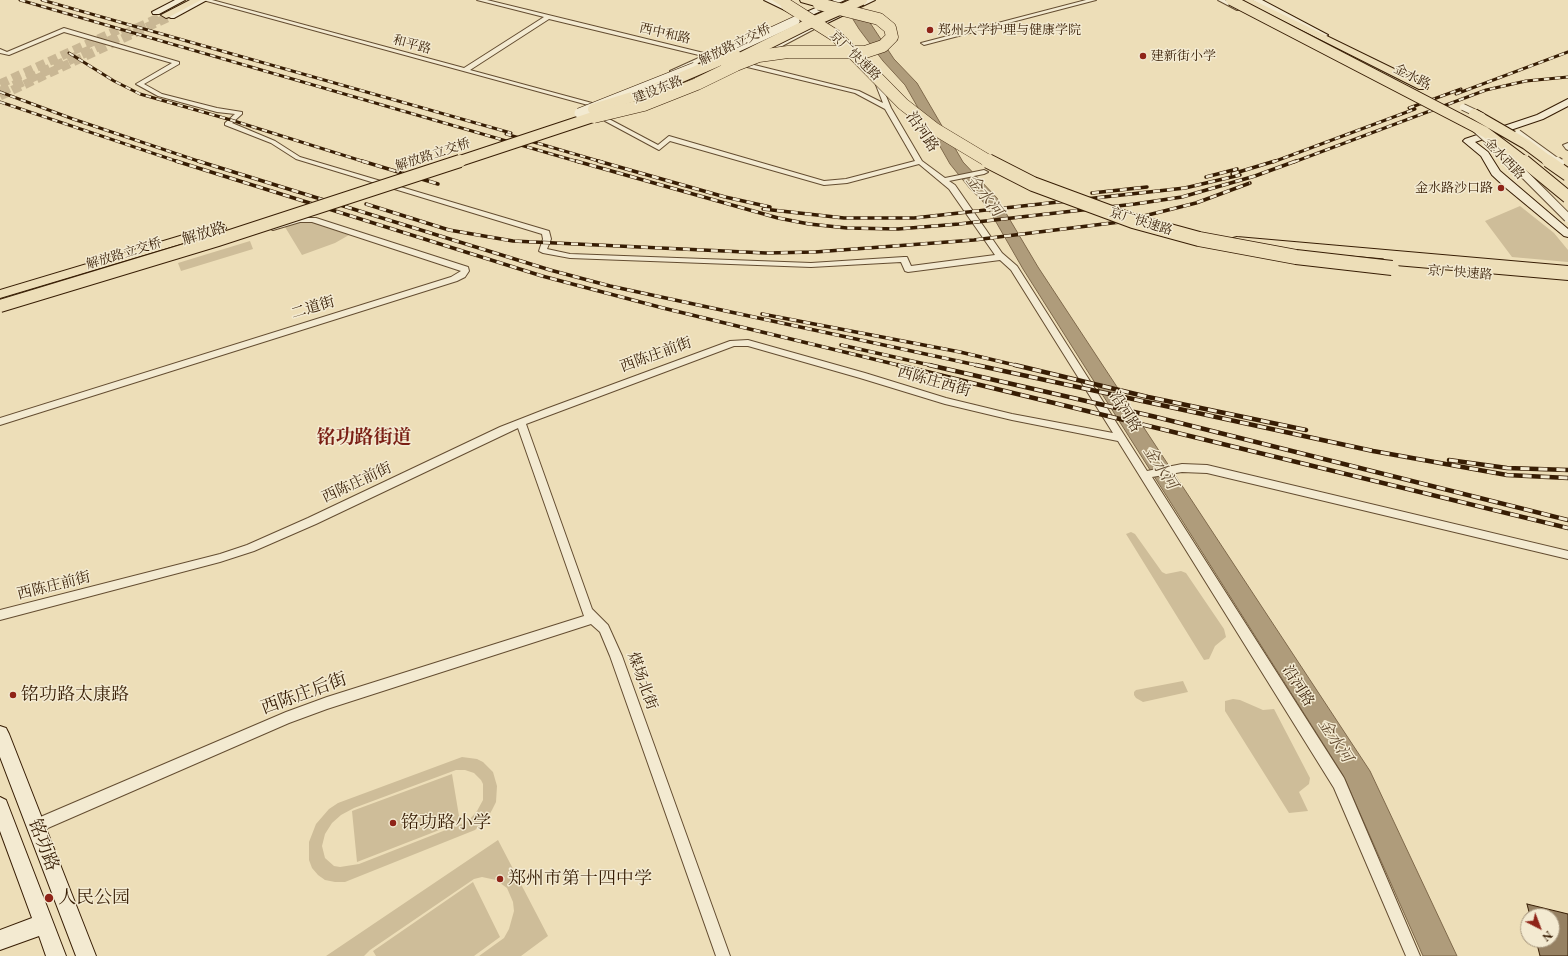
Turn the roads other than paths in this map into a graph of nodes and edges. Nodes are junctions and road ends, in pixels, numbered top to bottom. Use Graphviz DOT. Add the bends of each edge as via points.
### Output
graph roads {
  1 [pos="182,0"];
  2 [pos="189,0"];
  3 [pos="197,0"];
  4 [pos="206,0"];
  5 [pos="480,0"];
  6 [pos="768,0"];
  7 [pos="777,0"];
  8 [pos="787,0"];
  9 [pos="805,0"];
  10 [pos="813,0"];
  11 [pos="844,0"];
  12 [pos="1093,0"];
  13 [pos="1221,0"];
  14 [pos="1226,0"];
  15 [pos="1231,0"];
  16 [pos="1239,0"];
  17 [pos="1246,0"];
  18 [pos="1256,0"];
  19 [pos="866,1"];
  20 [pos="828,6"];
  21 [pos="843,11"];
  22 [pos="164,14"];
  23 [pos="548,17"];
  24 [pos="800,18"];
  25 [pos="821,24"];
  26 [pos="924,43"];
  27 [pos="0,51"];
  28 [pos="800,51"];
  29 [pos="710,56"];
  30 [pos="1335,56"];
  31 [pos="1351,62"];
  32 [pos="744,64"];
  33 [pos="465,70"];
  34 [pos="1427,89"];
  35 [pos="1568,102"];
  36 [pos="590,104"];
  37 [pos="1460,106"];
  38 [pos="888,108"];
  39 [pos="579,113"];
  40 [pos="594,117"];
  41 [pos="607,120"];
  42 [pos="1469,123"];
  43 [pos="920,162"];
  44 [pos="1568,169"];
  45 [pos="984,172"];
  46 [pos="1568,175"];
  47 [pos="944,180"];
  48 [pos="1053,192"];
  49 [pos="1567,194"];
  50 [pos="1568,218"];
  51 [pos="300,220"];
  52 [pos="220,228"];
  53 [pos="1568,234"];
  54 [pos="1235,240"];
  55 [pos="1001,257"];
  56 [pos="1568,270"];
  57 [pos="1568,275"];
  58 [pos="1568,282"];
  59 [pos="0,294"];
  60 [pos="0,300"];
  61 [pos="0,306"];
  62 [pos="0,310"];
  63 [pos="740,343"];
  64 [pos="0,422"];
  65 [pos="521,422"];
  66 [pos="1122,438"];
  67 [pos="1147,474"];
  68 [pos="1568,555"];
  69 [pos="0,615"];
  70 [pos="593,618"];
  71 [pos="0,734"];
  72 [pos="0,806"];
  73 [pos="36,826"];
  74 [pos="44,924"];
  75 [pos="0,940"];
  76 [pos="56,956"];
  77 [pos="86,956"];
  78 [pos="723,956"];
  79 [pos="1413,956"];
  1 -- 22 [label="street"];
  2 -- 22 [label="main road"];
  3 -- 22 [label="main road"];
  4 -- 22 [label="street"];
  4 -- 33 [label="street, 和平路"];
  5 -- 23 [label="street, 西中和路"];
  6 -- 24 [label="street"];
  7 -- 48 [label="highway, 京广快速路, bridge" via="809,17 836,36 903,104 935,129 993,164"];
  8 -- 54 [label="highway, 京广快速路, bridge" via="843,34 911,102 943,127 999,160 1039,180 1137,216"];
  9 -- 28 [label="highway, bridge" via="879,19 890,28 892,37 883,46 865,52"];
  10 -- 20 [label="street"];
  11 -- 20 [label="street, 建设东路"];
  11 -- 39 [label="main road, 解放路立交桥, bridge" via="728,58 666,85"];
  12 -- 26 [label="street"];
  13 -- 30 [label="street"];
  14 -- 30 [label="street"];
  15 -- 31 [label="main road, 金水路, bridge"];
  16 -- 49 [label="main road, 金水路" via="1493,130 1524,152"];
  17 -- 34 [label="main road"];
  18 -- 34 [label="street"];
  19 -- 21 [label="street, 建设东路"];
  19 -- 40 [label="main road, 解放路立交桥, bridge" via="810,23 691,82"];
  20 -- 21 [label="street"];
  20 -- 24 [label="street, 建设东路"];
  21 -- 25 [label="street, 建设东路"];
  23 -- 29 [label="street, 西中和路"];
  23 -- 33 [label="street"];
  24 -- 25 [label="street"];
  24 -- 29 [label="street, 建设东路" via="792,19"];
  24 -- 39 [label="street, bridge" via="707,62"];
  25 -- 32 [label="street, 建设东路"];
  25 -- 38 [label="street, 沿河路" via="850,45 870,65"];
  27 -- 55 [label="street" via="8,54 64,30 178,63 139,84 160,95 217,110 240,113 227,124 273,142 298,158 546,233 543,251 578,256 811,265 904,259 908,269"];
  28 -- 40 [label="highway, bridge" via="754,58 663,98"];
  28 -- 48 [label="highway, bridge" via="826,55 850,64 868,76 891,100 956,151 1035,189"];
  29 -- 32 [label="street, 西中和路"];
  29 -- 36 [label="street, 建设东路"];
  30 -- 31 [label="street"];
  31 -- 42 [label="main road, 金水路, bridge"];
  32 -- 38 [label="street, 西中和路" via="857,92"];
  32 -- 41 [label="street, 建设东路" via="666,101"];
  33 -- 36 [label="street, 和平路"];
  35 -- 53 [label="street, 金水西路" via="1540,117 1468,142 1485,154 1496,173"];
  36 -- 41 [label="street, 和平路"];
  37 -- 44 [label="street, bridge" via="1531,141"];
  37 -- 46 [label="main road, bridge" via="1526,144"];
  38 -- 43 [label="street, 沿河路"];
  39 -- 52 [label="main road, 解放路立交桥"];
  40 -- 61 [label="main road, 解放路立交桥, bridge" via="218,240"];
  41 -- 43 [label="street, 和平路" via="659,148 669,138 824,183 847,181"];
  42 -- 49 [label="main road, 金水路, bridge" via="1498,141"];
  42 -- 50 [label="street, bridge"];
  43 -- 47 [label="street, 沿河路"];
  45 -- 47 [label="street"];
  47 -- 55 [label="street, 沿河路" via="961,199"];
  48 -- 58 [label="highway, 京广快速路, bridge" via="1150,226 1263,252 1359,265"];
  51 -- 62 [label="street, 解放路"];
  51 -- 64 [label="street, 二道街" via="313,220 465,268 465,271 454,279"];
  52 -- 59 [label="main road"];
  52 -- 60 [label="main road, 解放路立交桥"];
  54 -- 56 [label="main road"];
  54 -- 57 [label="highway, 京广快速路" via="1295,251 1356,258"];
  55 -- 66 [label="street, 沿河路" via="1014,268"];
  63 -- 65 [label="street, 西陈庄前街" via="713,350"];
  63 -- 66 [label="street, 西陈庄西街" via="862,375 945,401"];
  65 -- 69 [label="street, 西陈庄前街" via="250,548"];
  65 -- 70 [label="street, 煤场北街" via="587,612"];
  66 -- 67 [label="street, 沿河路"];
  67 -- 68 [label="street" via="1182,468 1207,468"];
  67 -- 79 [label="street, 沿河路" via="1339,783"];
  70 -- 73 [label="street, 西陈庄后街" via="286,718"];
  70 -- 78 [label="street, 煤场北街" via="604,629 616,656"];
  71 -- 73 [label="street, 铭功路"];
  72 -- 74 [label="street, 铭功路"];
  73 -- 77 [label="street, 铭功路"];
  74 -- 75 [label="street"];
  74 -- 76 [label="street, 铭功路"];
}
